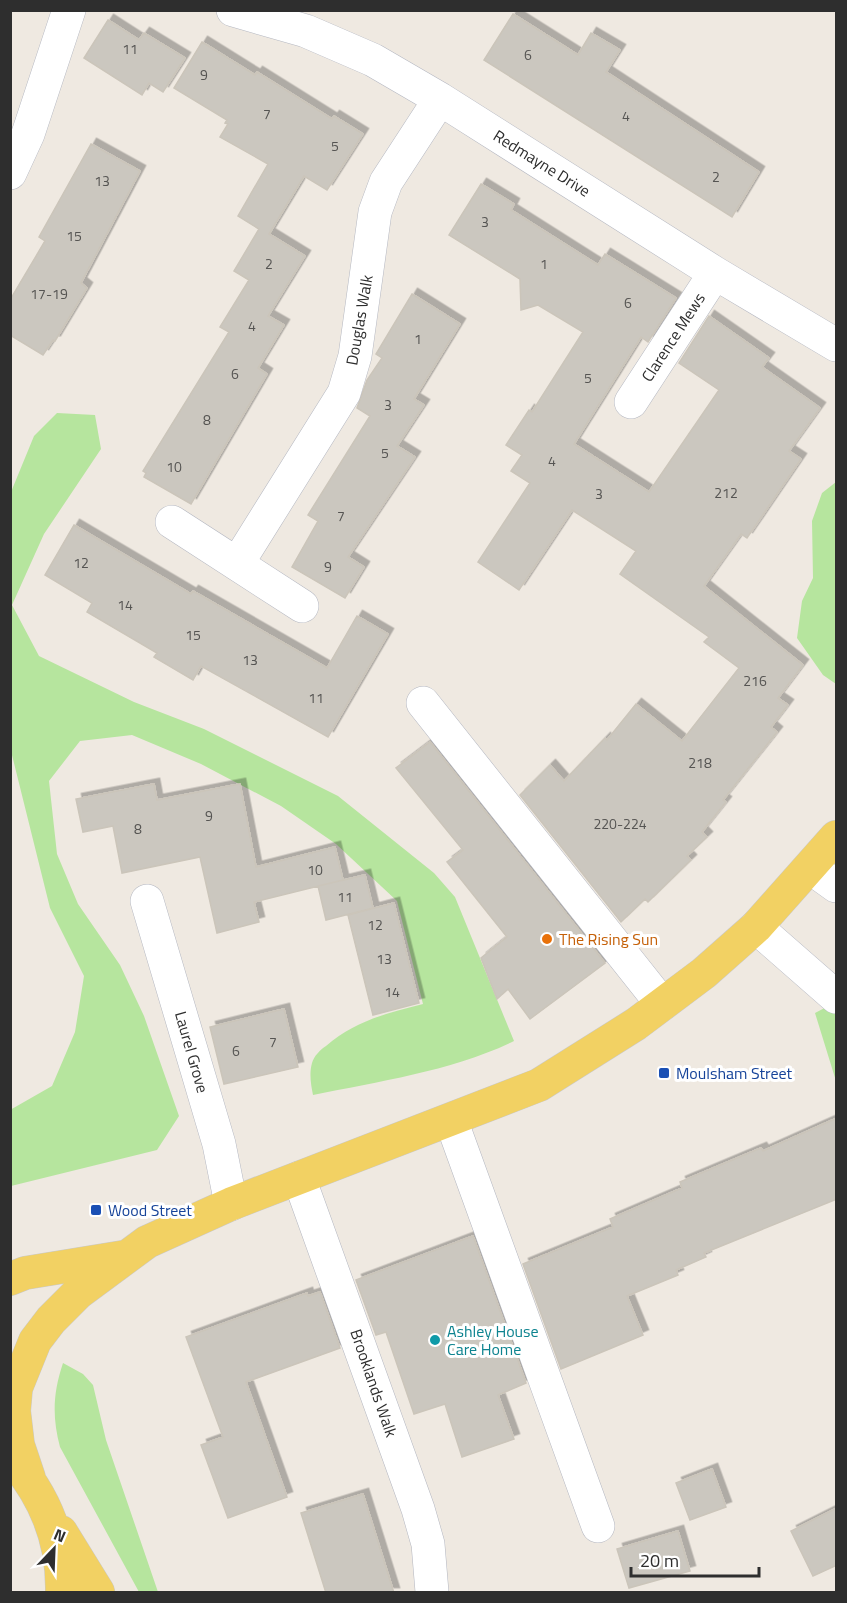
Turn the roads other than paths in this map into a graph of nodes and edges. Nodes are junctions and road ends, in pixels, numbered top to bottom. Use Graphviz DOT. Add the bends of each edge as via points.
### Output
graph roads {
  1 [pos="69,10"];
  2 [pos="233,10"];
  3 [pos="440,99"];
  4 [pos="19,129"];
  5 [pos="10,172"];
  6 [pos="715,273"];
  7 [pos="837,345"];
  8 [pos="631,402"];
  9 [pos="172,522"];
  10 [pos="237,564"];
  11 [pos="302,606"];
  12 [pos="423,703"];
  13 [pos="837,837"];
  14 [pos="824,877"];
  15 [pos="147,901"];
  16 [pos="756,927"];
  17 [pos="837,997"];
  18 [pos="662,1004"];
  19 [pos="451,1120"];
  20 [pos="299,1178"];
  21 [pos="231,1204"];
  22 [pos="126,1256"];
  23 [pos="10,1279"];
  24 [pos="20,1467"];
  25 [pos="47,1510"];
  26 [pos="598,1526"];
  27 [pos="62,1593"];
  28 [pos="98,1593"];
  29 [pos="432,1593"];
  1 -- 4 [label="street"];
  2 -- 3 [label="street, Redmayne Drive" via="316,35 373,60"];
  3 -- 6 [label="street, Redmayne Drive"];
  3 -- 10 [label="street, Douglas Walk" via="386,182 375,212 355,356 344,393"];
  4 -- 5 [label="street"];
  6 -- 7 [label="street, Redmayne Drive"];
  6 -- 8 [label="street, Clarence Mews"];
  9 -- 10 [label="street"];
  10 -- 11 [label="street"];
  12 -- 18 [label="street"];
  13 -- 14 [label="main road"];
  14 -- 16 [label="main road"];
  15 -- 21 [label="street, Laurel Grove" via="219,1144"];
  16 -- 17 [label="street"];
  16 -- 18 [label="main road"];
  18 -- 19 [label="main road" via="539,1085"];
  19 -- 20 [label="main road"];
  19 -- 26 [label="street"];
  20 -- 21 [label="main road"];
  20 -- 29 [label="street, Brooklands Walk" via="418,1509 428,1544"];
  21 -- 22 [label="main road" via="147,1242"];
  22 -- 23 [label="main road"];
  22 -- 24 [label="main road" via="78,1293 35,1341 16,1388 14,1411"];
  24 -- 25 [label="main road"];
  25 -- 27 [label="main road" via="58,1548"];
  25 -- 28 [label="main road"];
}
